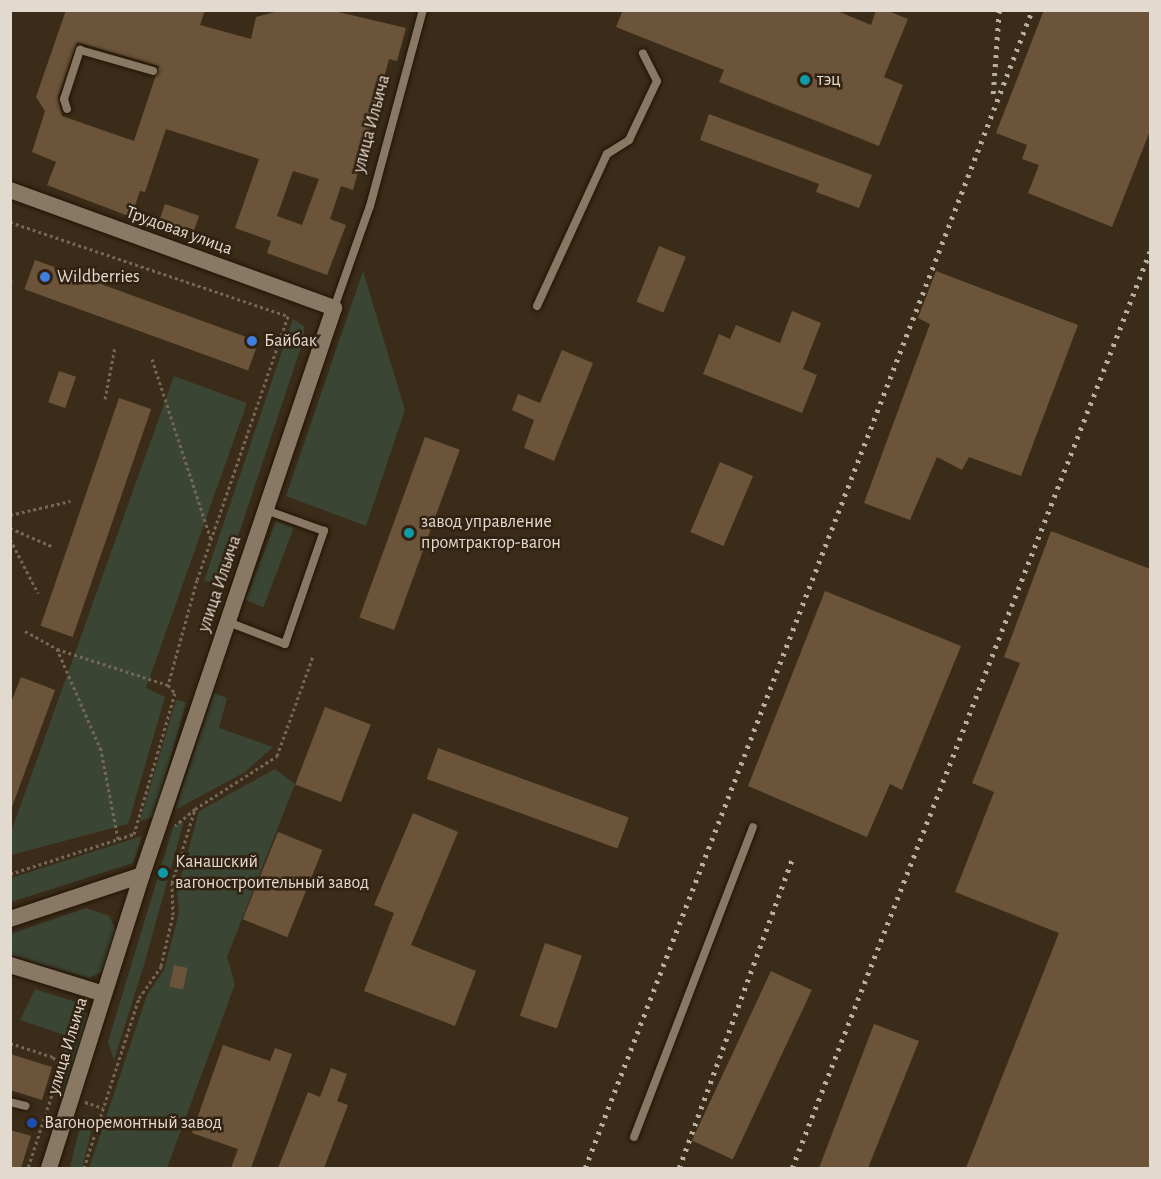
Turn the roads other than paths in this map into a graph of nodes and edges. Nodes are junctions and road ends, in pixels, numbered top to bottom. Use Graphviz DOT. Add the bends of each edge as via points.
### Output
graph roads {
  1 [pos="423,10"];
  2 [pos="642,53"];
  3 [pos="153,71"];
  4 [pos="67,109"];
  5 [pos="10,190"];
  6 [pos="537,306"];
  7 [pos="334,308"];
  8 [pos="266,510"];
  9 [pos="228,622"];
  10 [pos="753,827"];
  11 [pos="142,875"];
  12 [pos="10,919"];
  13 [pos="10,965"];
  14 [pos="104,994"];
  15 [pos="10,1102"];
  16 [pos="26,1106"];
  17 [pos="634,1137"];
  18 [pos="49,1168"];
  1 -- 7 [label="lane, улица Ильича" via="370,206"];
  2 -- 6 [label="lane" via="657,81 629,140 607,154"];
  3 -- 4 [label="lane" via="80,50 63,99"];
  5 -- 7 [label="street, Трудовая улица"];
  7 -- 8 [label="street, улица Ильича"];
  8 -- 9 [label="street, улица Ильича"];
  8 -- 9 [label="lane" via="324,531 285,644"];
  9 -- 11 [label="street, улица Ильича"];
  10 -- 17 [label="lane"];
  11 -- 12 [label="street"];
  11 -- 14 [label="street, улица Ильича"];
  13 -- 14 [label="street"];
  14 -- 18 [label="street, улица Ильича"];
  15 -- 16 [label="lane"];
}
